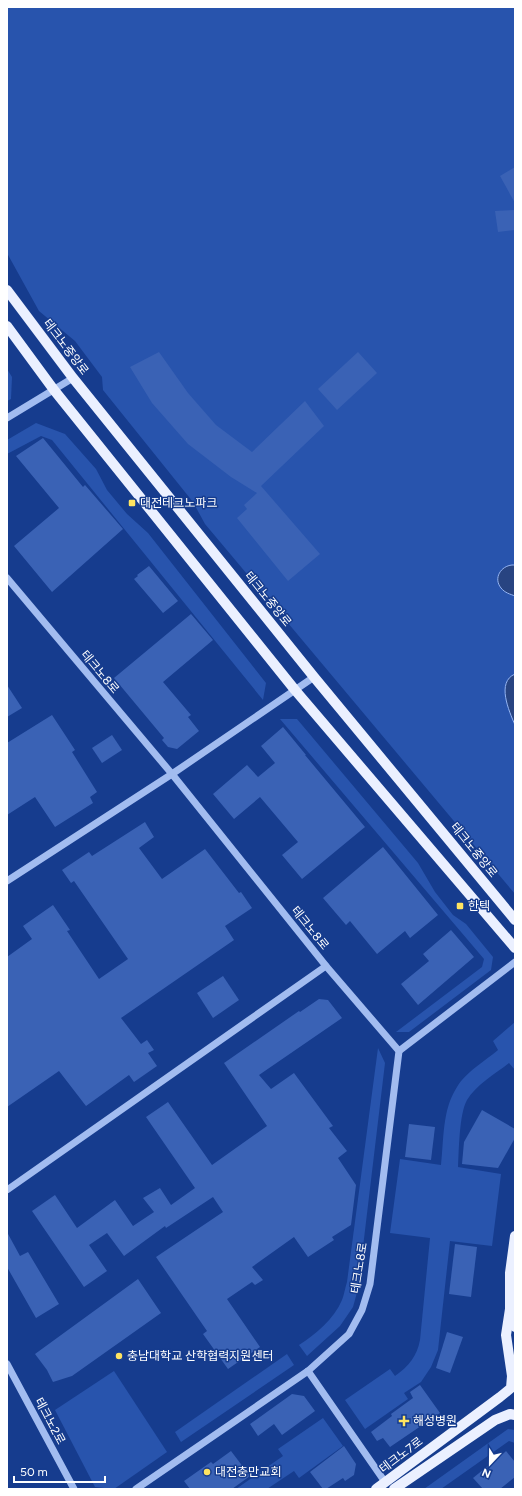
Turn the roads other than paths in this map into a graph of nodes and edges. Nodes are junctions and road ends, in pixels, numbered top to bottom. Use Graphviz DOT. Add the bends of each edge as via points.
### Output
graph roads {
  1 [pos="7,290"];
  2 [pos="7,326"];
  3 [pos="73,378"];
  4 [pos="54,390"];
  5 [pos="7,418"];
  6 [pos="7,578"];
  7 [pos="10,586"];
  8 [pos="314,677"];
  9 [pos="295,690"];
  10 [pos="172,774"];
  11 [pos="7,881"];
  12 [pos="515,920"];
  13 [pos="515,948"];
  14 [pos="515,962"];
  15 [pos="326,966"];
  16 [pos="399,1051"];
  17 [pos="7,1190"];
  18 [pos="515,1236"];
  19 [pos="510,1309"];
  20 [pos="515,1327"];
  21 [pos="7,1364"];
  22 [pos="308,1371"];
  23 [pos="515,1415"];
  24 [pos="385,1482"];
  25 [pos="74,1489"];
  26 [pos="136,1489"];
  27 [pos="376,1489"];
  28 [pos="394,1489"];
  1 -- 3 [label="main road, 테크노중앙로"];
  2 -- 4 [label="main road"];
  3 -- 4 [label="street"];
  3 -- 8 [label="main road, 테크노중앙로"];
  4 -- 5 [label="street"];
  4 -- 9 [label="main road"];
  6 -- 7 [label="street, 테크노8로"];
  7 -- 10 [label="street, 테크노8로"];
  8 -- 9 [label="street"];
  8 -- 12 [label="main road, 테크노중앙로"];
  9 -- 10 [label="street"];
  9 -- 13 [label="main road"];
  10 -- 11 [label="street"];
  10 -- 15 [label="street, 테크노8로"];
  14 -- 16 [label="street"];
  15 -- 16 [label="street, 테크노8로"];
  15 -- 17 [label="street, 테크노8로"];
  16 -- 22 [label="street, 테크노8로" via="370,1284 362,1310 349,1334"];
  18 -- 19 [label="main road" via="510,1273"];
  19 -- 20 [label="main road"];
  19 -- 24 [label="main road, 테크노7로" via="506,1335 512,1376 511,1388"];
  21 -- 25 [label="street, 테크노2로"];
  22 -- 24 [label="street"];
  22 -- 26 [label="street, 테크노8로"];
  23 -- 28 [label="main road, 테크노7로" via="510,1414 495,1420"];
  24 -- 27 [label="main road, 테크노7로"];
}
